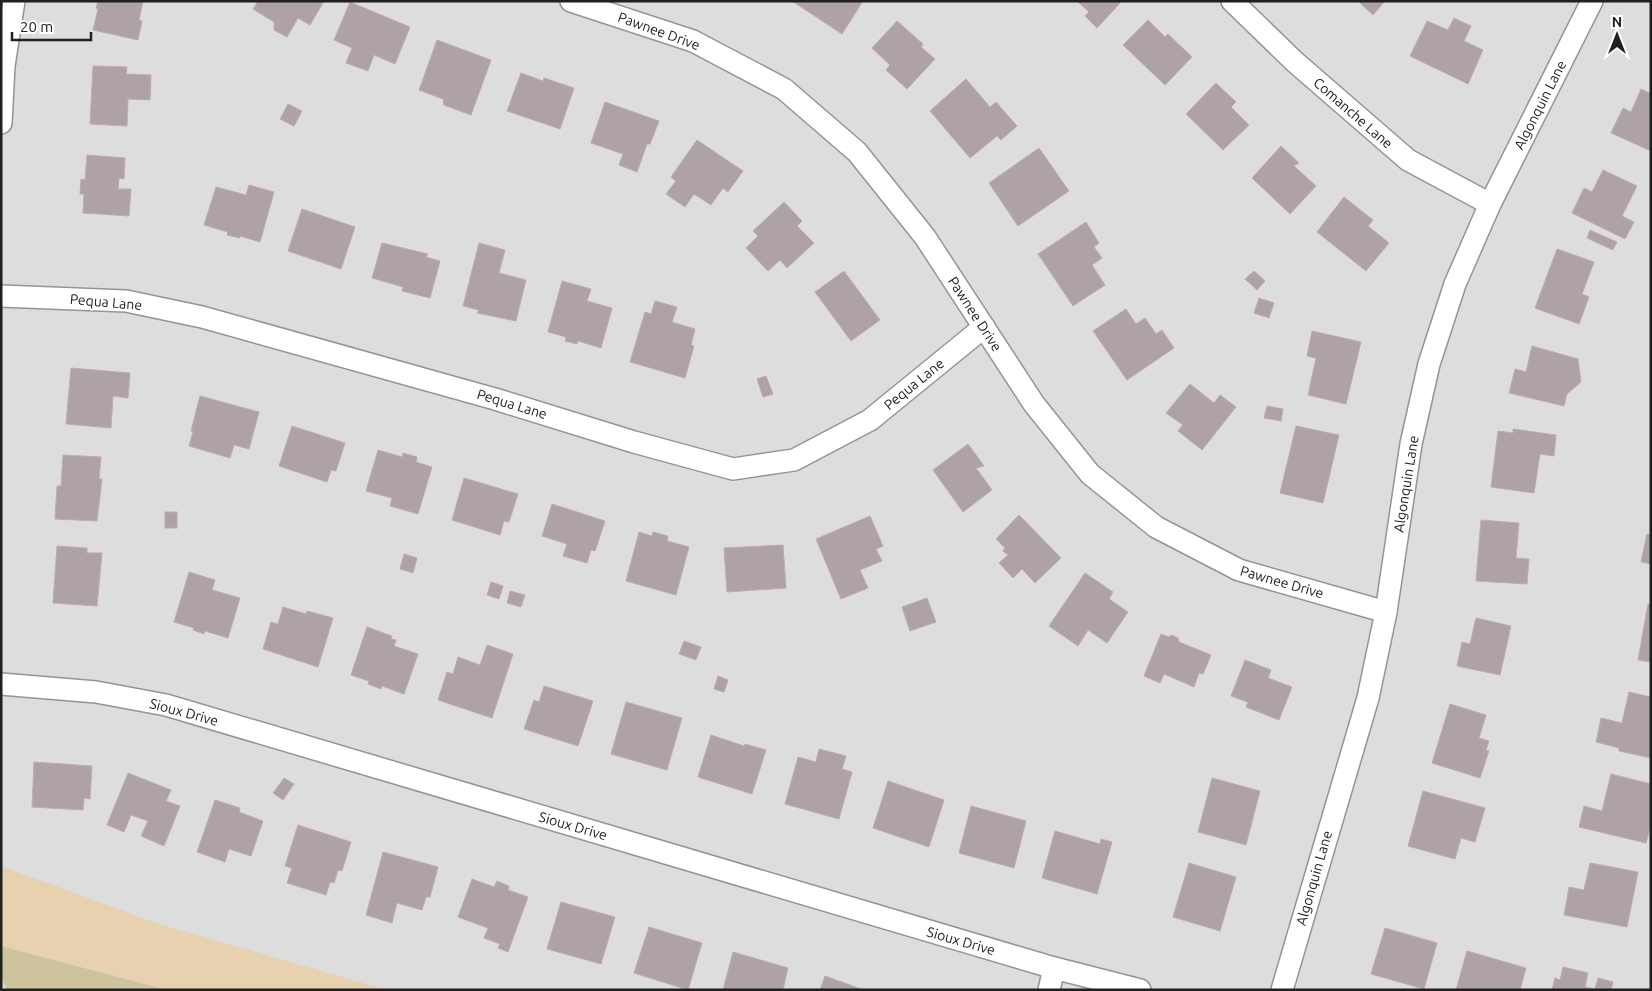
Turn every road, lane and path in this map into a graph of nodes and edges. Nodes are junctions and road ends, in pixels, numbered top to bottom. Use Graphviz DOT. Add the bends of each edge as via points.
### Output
graph roads {
  1 [pos="14,1"];
  2 [pos="571,1"];
  3 [pos="1232,1"];
  4 [pos="1592,1"];
  5 [pos="1,123"];
  6 [pos="1490,204"];
  7 [pos="1,296"];
  8 [pos="984,327"];
  9 [pos="1386,612"];
  10 [pos="1,684"];
  11 [pos="1054,968"];
  12 [pos="1049,990"];
  13 [pos="1140,990"];
  14 [pos="1282,990"];
  1 -- 5 [label="street" via="4,66"];
  2 -- 8 [label="street, Pawnee Drive" via="693,41 784,89 857,152 925,237"];
  3 -- 6 [label="street, Comanche Lane" via="1295,62 1408,160"];
  4 -- 6 [label="street, Algonquin Lane"];
  6 -- 9 [label="street, Algonquin Lane" via="1455,284 1429,364 1412,444"];
  7 -- 8 [label="street, Pequa Lane" via="126,301 202,317 733,469 794,460 870,420"];
  8 -- 9 [label="street, Pawnee Drive" via="1034,404 1090,474 1156,527 1239,570"];
  9 -- 14 [label="street, Algonquin Lane" via="1368,698"];
  10 -- 11 [label="street, Sioux Drive" via="96,692 166,705"];
  11 -- 12 [label="street"];
  11 -- 13 [label="street, Sioux Drive"];
}
